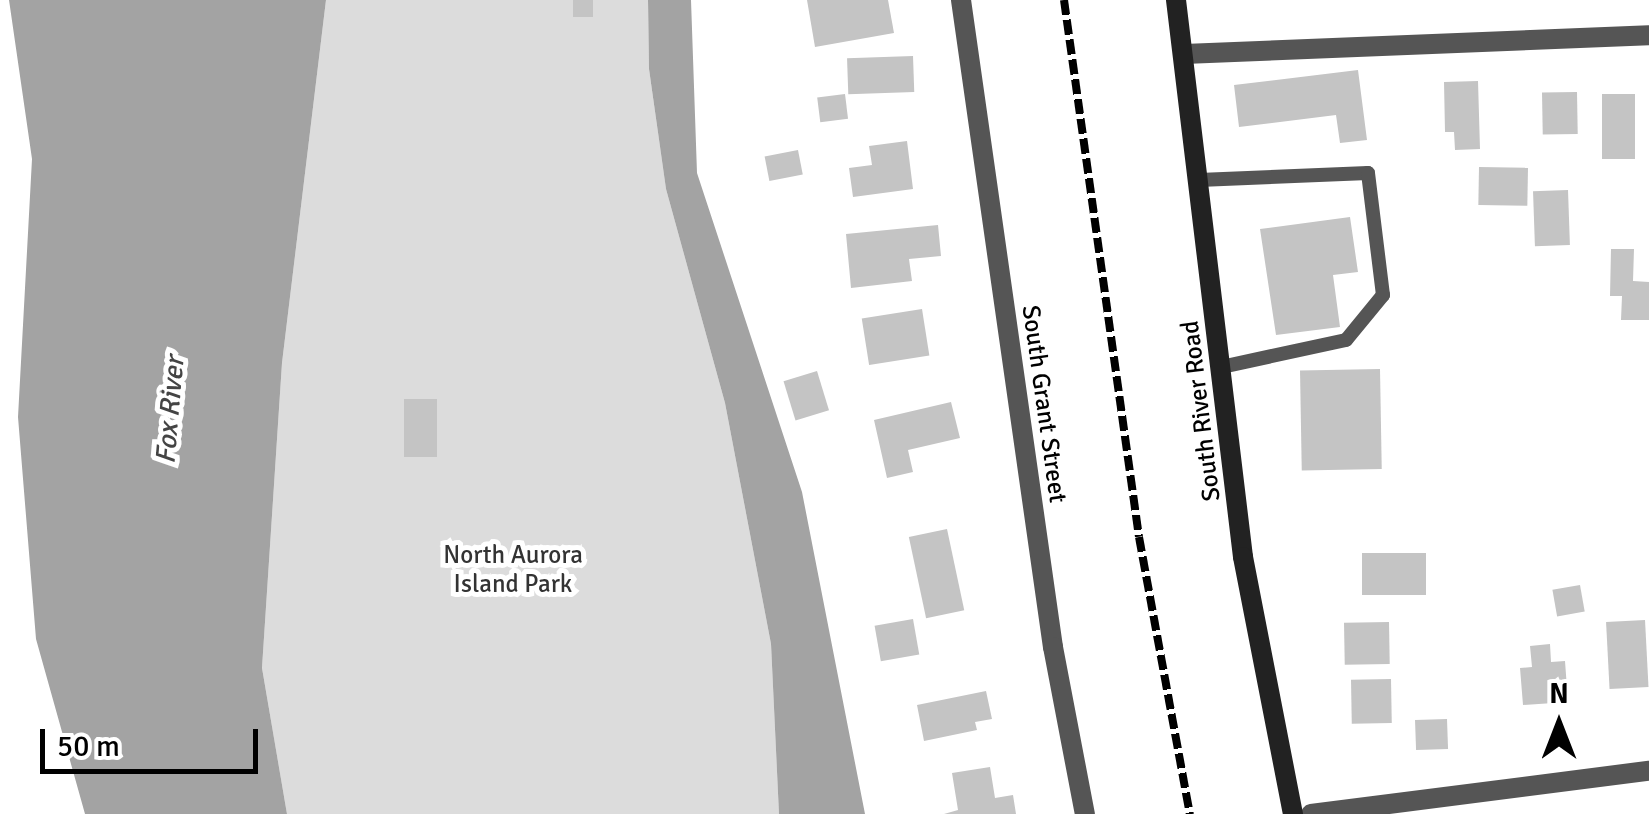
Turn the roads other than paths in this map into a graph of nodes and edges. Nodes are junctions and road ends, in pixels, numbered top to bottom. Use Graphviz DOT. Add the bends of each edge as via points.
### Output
graph roads {
  1 [pos="962,0"];
  2 [pos="1176,0"];
  3 [pos="1649,35"];
  4 [pos="1184,54"];
  5 [pos="1199,180"];
  6 [pos="1221,367"];
  7 [pos="1649,770"];
  8 [pos="1085,814"];
  9 [pos="1293,814"];
  10 [pos="1311,814"];
  1 -- 8 [label="street, South Grant Street" via="1050,628"];
  2 -- 4 [label="main road, South River Road"];
  3 -- 4 [label="street"];
  4 -- 5 [label="main road, South River Road"];
  5 -- 6 [label="main road, South River Road"];
  5 -- 6 [label="lane" via="1368,173 1383,295 1346,340"];
  6 -- 9 [label="main road, South River Road" via="1244,557"];
  7 -- 10 [label="street"];
}
